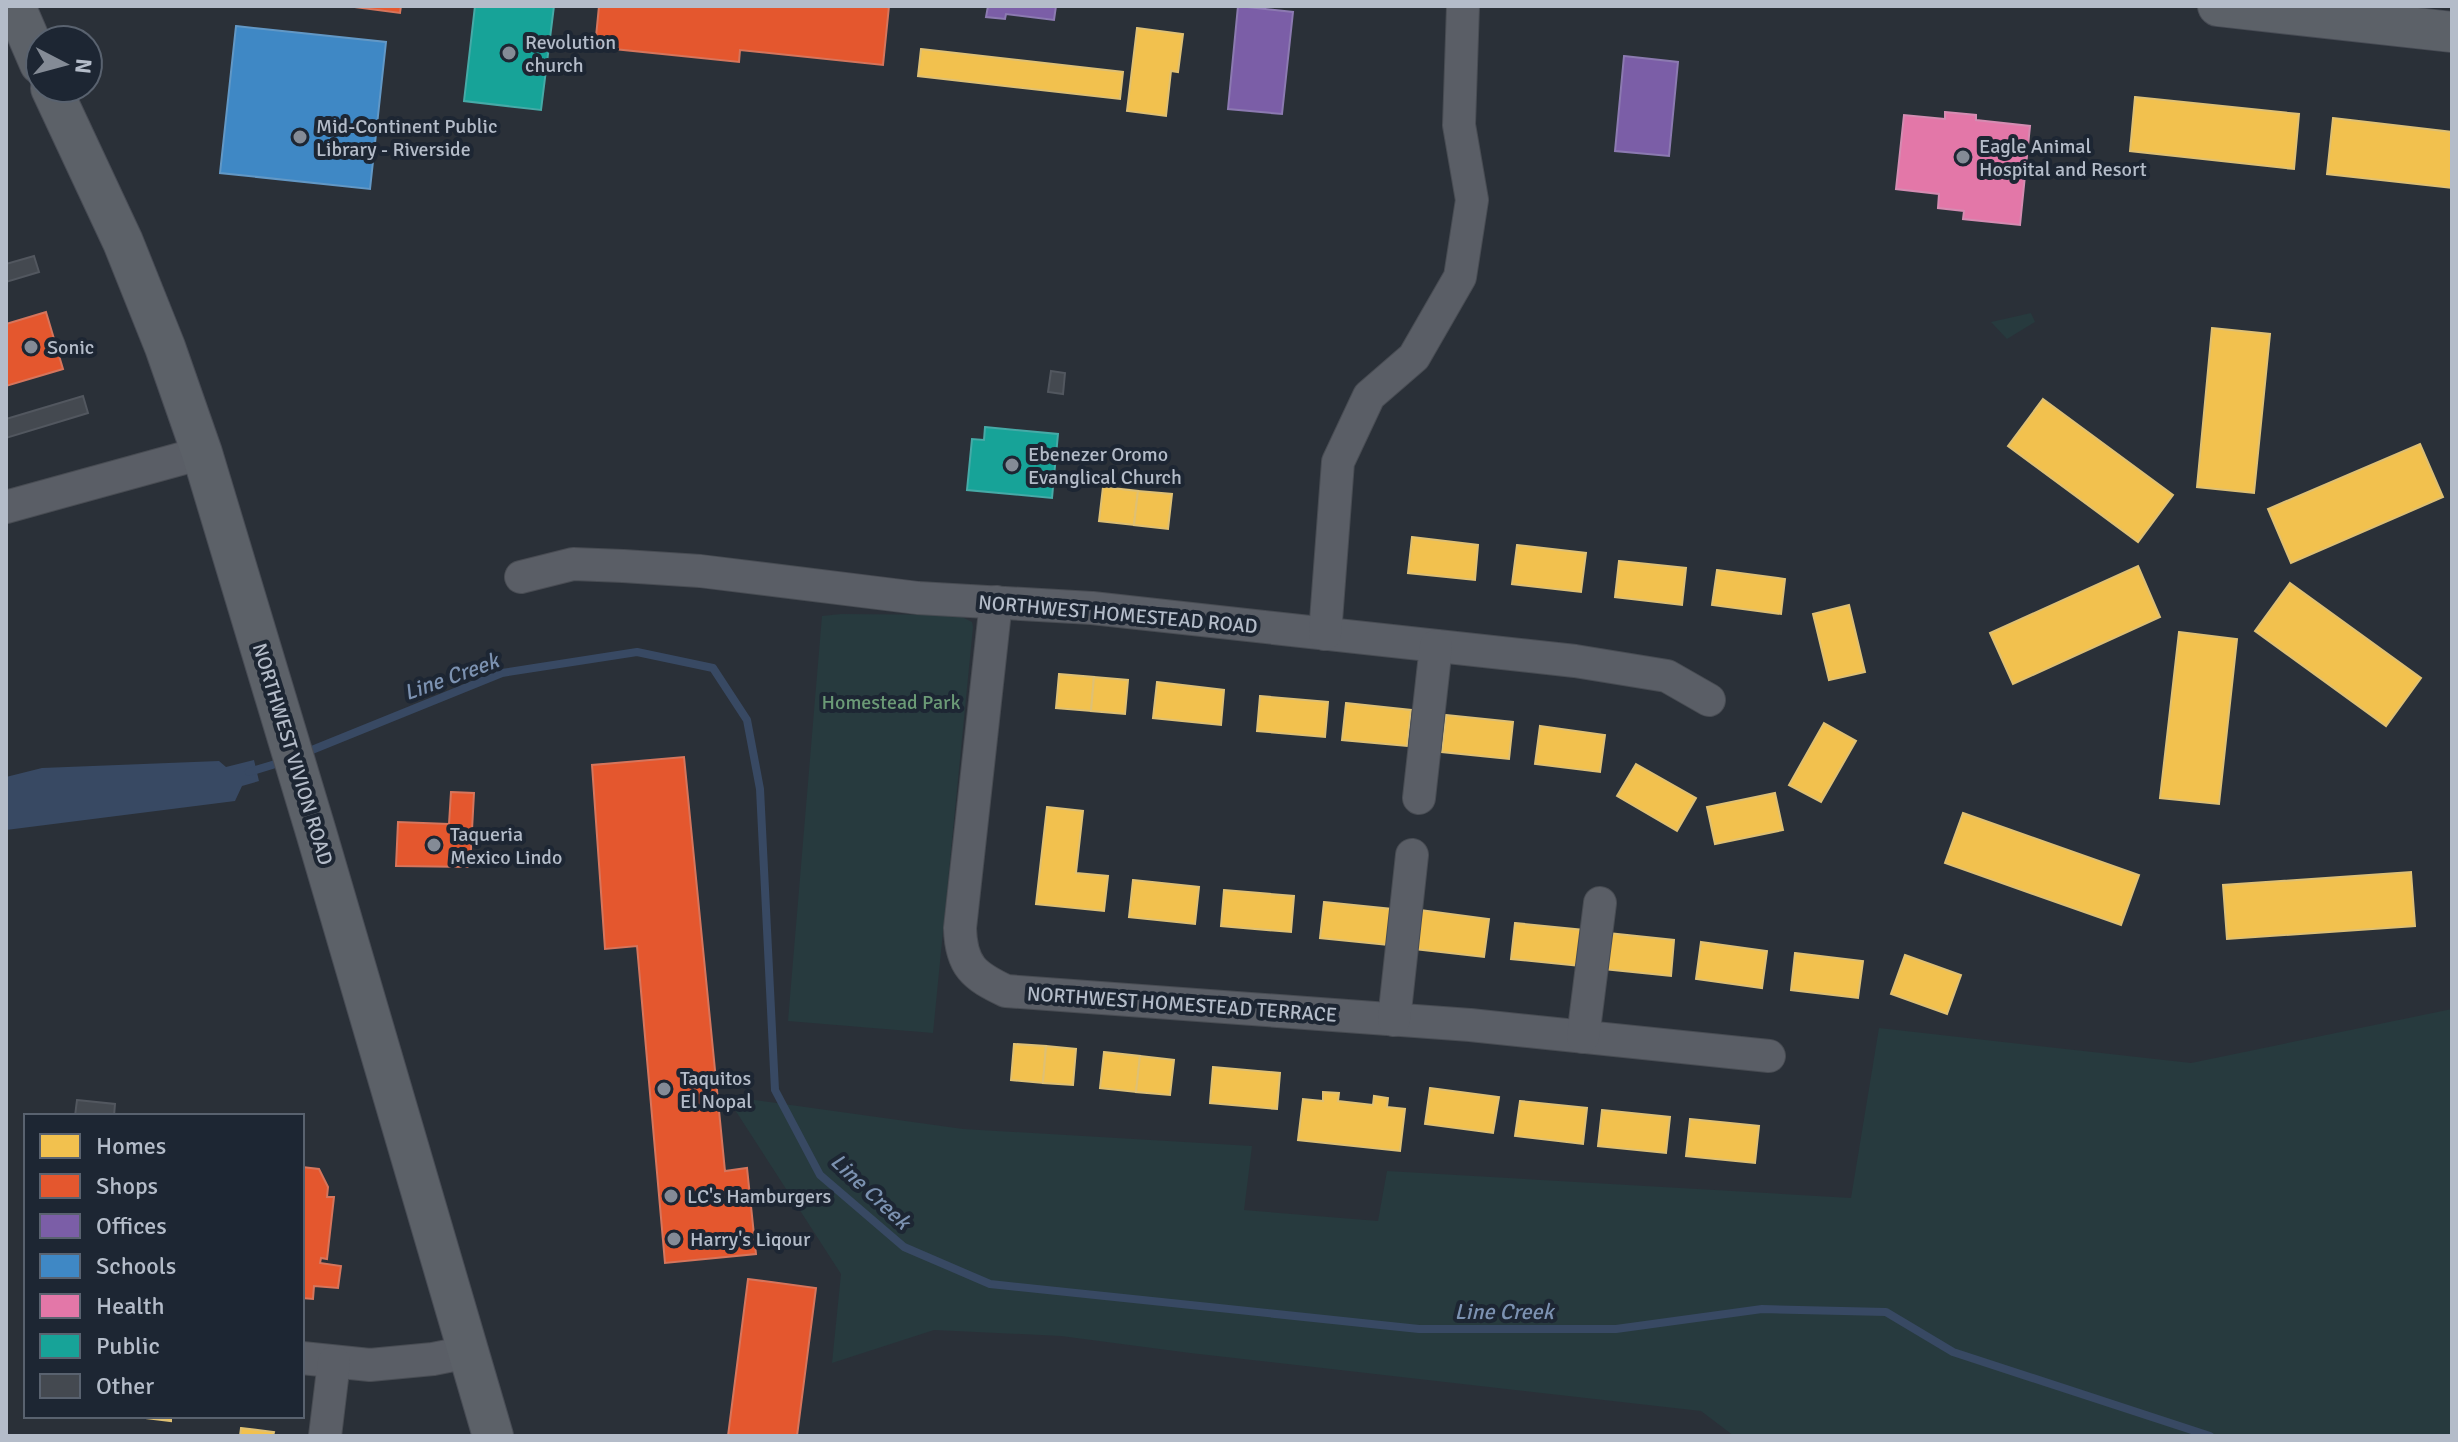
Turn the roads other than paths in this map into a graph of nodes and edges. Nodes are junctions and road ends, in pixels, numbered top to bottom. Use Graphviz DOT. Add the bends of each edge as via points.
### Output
graph roads {
  1 [pos="15,6"];
  2 [pos="1463,6"];
  3 [pos="2218,6"];
  4 [pos="2334,13"];
  5 [pos="24,27"];
  6 [pos="2452,32"];
  7 [pos="58,104"];
  8 [pos="202,453"];
  9 [pos="6,507"];
  10 [pos="521,577"];
  11 [pos="996,602"];
  12 [pos="1325,634"];
  13 [pos="1436,646"];
  14 [pos="1709,700"];
  15 [pos="1419,798"];
  16 [pos="1412,855"];
  17 [pos="1600,903"];
  18 [pos="1394,1020"];
  19 [pos="1583,1037"];
  20 [pos="1769,1056"];
  21 [pos="468,1352"];
  22 [pos="304,1358"];
  23 [pos="334,1362"];
  24 [pos="325,1436"];
  25 [pos="493,1436"];
  1 -- 5 [label="main road"];
  2 -- 12 [label="street" via="1459,125 1472,200 1460,277 1414,357 1369,396 1338,462"];
  3 -- 4 [label="main road"];
  4 -- 6 [label="main road"];
  7 -- 8 [label="main road, NORTHWEST VIVION ROAD" via="123,242"];
  8 -- 9 [label="street"];
  8 -- 21 [label="main road, NORTHWEST VIVION ROAD"];
  10 -- 11 [label="street, NORTHWEST HOMESTEAD ROAD" via="573,564 623,566"];
  11 -- 12 [label="street, NORTHWEST HOMESTEAD ROAD"];
  11 -- 18 [label="street, NORTHWEST HOMESTEAD TERRACE" via="960,928 960,947 979,979 1006,991"];
  12 -- 13 [label="street, NORTHWEST HOMESTEAD ROAD"];
  13 -- 14 [label="street, NORTHWEST HOMESTEAD ROAD" via="1667,676"];
  13 -- 15 [label="street"];
  16 -- 18 [label="street"];
  17 -- 19 [label="street"];
  18 -- 19 [label="street, NORTHWEST HOMESTEAD TERRACE"];
  19 -- 20 [label="street, NORTHWEST HOMESTEAD TERRACE"];
  21 -- 23 [label="street" via="370,1365"];
  21 -- 25 [label="main road, NORTHWEST VIVION ROAD"];
  22 -- 23 [label="street"];
  23 -- 24 [label="street"];
}
